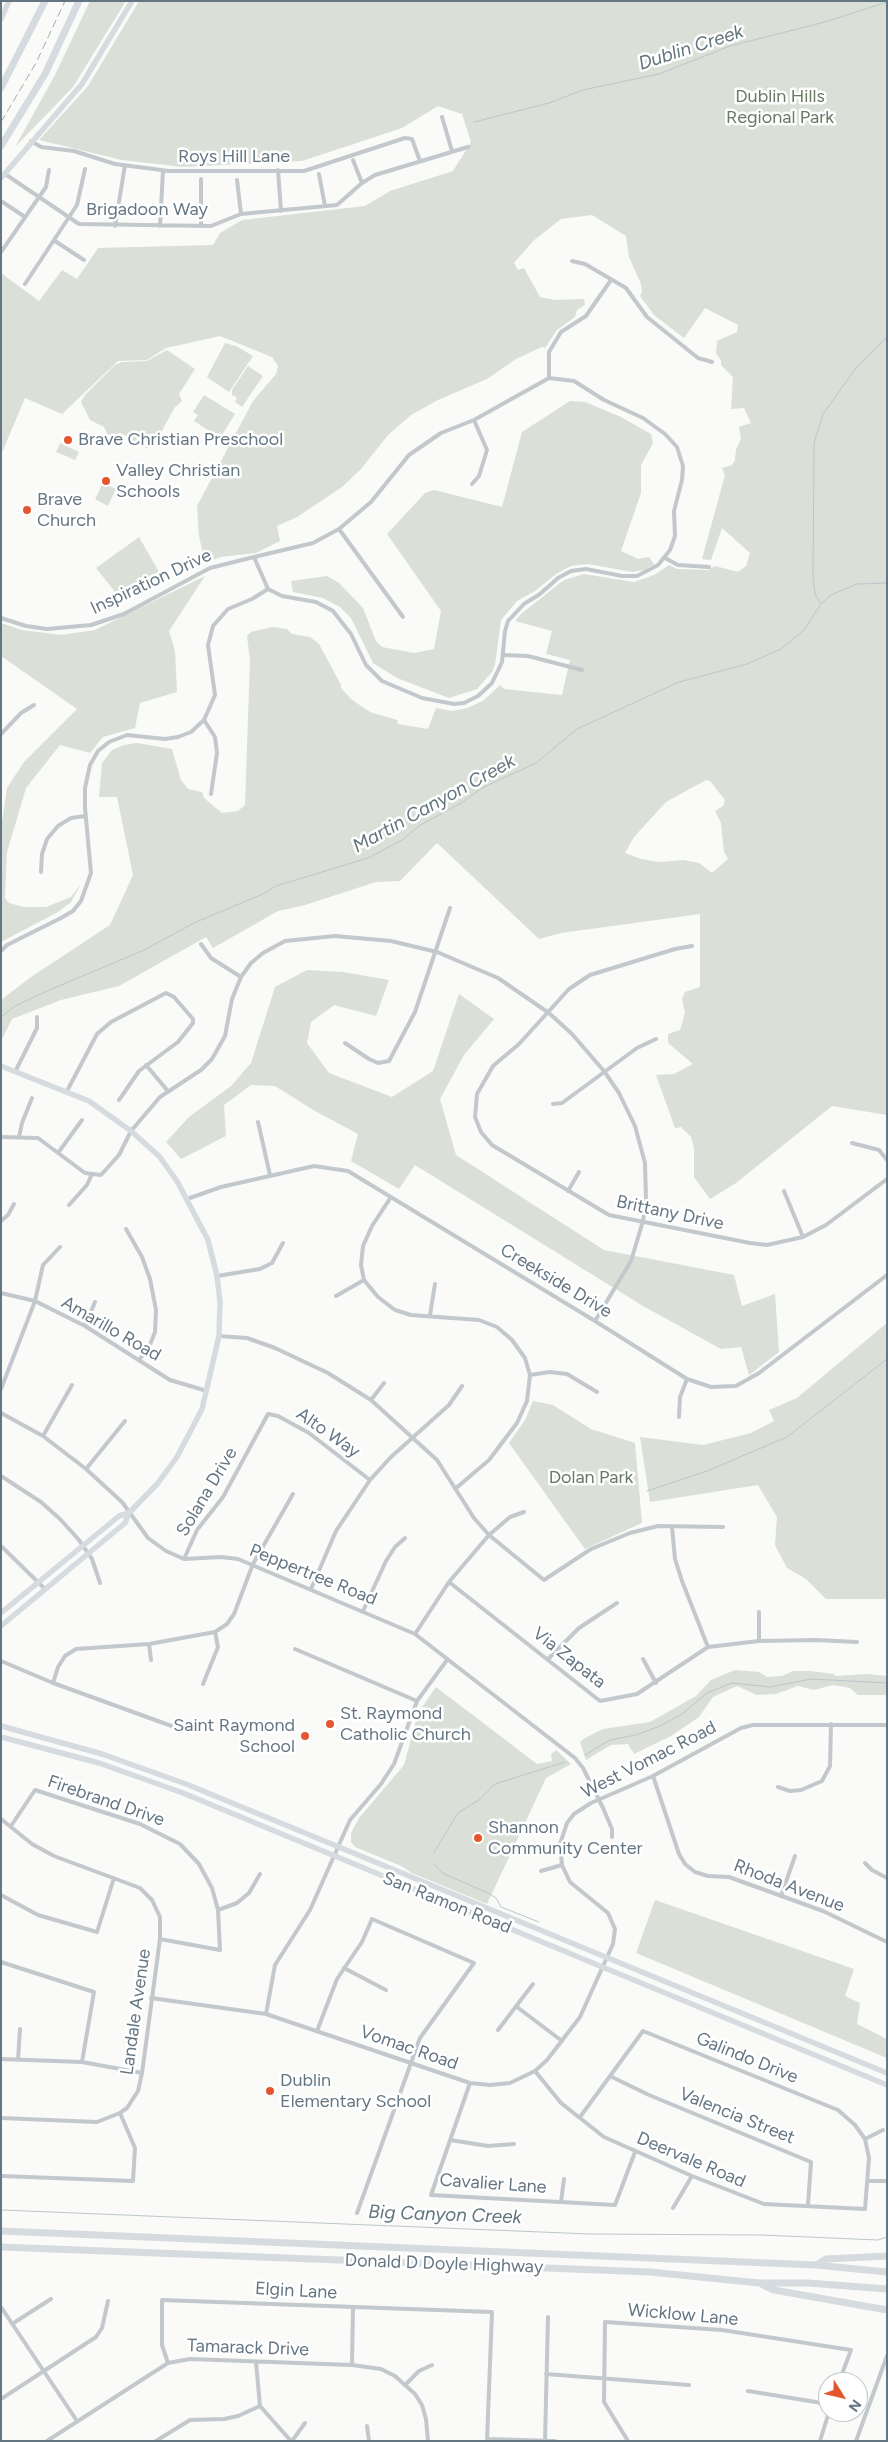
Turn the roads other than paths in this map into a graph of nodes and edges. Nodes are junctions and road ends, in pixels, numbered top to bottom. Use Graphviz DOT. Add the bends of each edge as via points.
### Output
graph roads {
  1 [pos="9,1"];
  2 [pos="45,1"];
  3 [pos="79,1"];
  4 [pos="132,1"];
  5 [pos="1,18"];
  6 [pos="1,88"];
  7 [pos="442,117"];
  8 [pos="31,141"];
  9 [pos="1,146"];
  10 [pos="468,147"];
  11 [pos="452,151"];
  12 [pos="353,160"];
  13 [pos="420,161"];
  14 [pos="125,165"];
  15 [pos="85,169"];
  16 [pos="49,170"];
  17 [pos="278,170"];
  18 [pos="163,171"];
  19 [pos="319,174"];
  20 [pos="3,176"];
  21 [pos="201,179"];
  22 [pos="237,180"];
  23 [pos="362,183"];
  24 [pos="38,198"];
  25 [pos="1,201"];
  26 [pos="325,206"];
  27 [pos="281,211"];
  28 [pos="241,214"];
  29 [pos="25,217"];
  30 [pos="70,219"];
  31 [pos="115,226"];
  32 [pos="160,226"];
  33 [pos="201,226"];
  34 [pos="55,241"];
  35 [pos="2,249"];
  36 [pos="84,260"];
  37 [pos="572,261"];
  38 [pos="611,280"];
  39 [pos="26,284"];
  40 [pos="712,362"];
  41 [pos="549,378"];
  42 [pos="474,420"];
  43 [pos="472,484"];
  44 [pos="339,530"];
  45 [pos="254,558"];
  46 [pos="666,558"];
  47 [pos="709,566"];
  48 [pos="268,589"];
  49 [pos="403,616"];
  50 [pos="1,618"];
  51 [pos="503,654"];
  52 [pos="582,670"];
  53 [pos="34,705"];
  54 [pos="204,720"];
  55 [pos="1,734"];
  56 [pos="211,794"];
  57 [pos="85,816"];
  58 [pos="42,872"];
  59 [pos="450,908"];
  60 [pos="201,944"];
  61 [pos="692,946"];
  62 [pos="1,951"];
  63 [pos="436,952"];
  64 [pos="241,976"];
  65 [pos="549,1013"];
  66 [pos="38,1017"];
  67 [pos="656,1039"];
  68 [pos="345,1042"];
  69 [pos="146,1065"];
  70 [pos="1,1066"];
  71 [pos="604,1071"];
  72 [pos="15,1072"];
  73 [pos="167,1090"];
  74 [pos="67,1091"];
  75 [pos="32,1098"];
  76 [pos="118,1100"];
  77 [pos="553,1104"];
  78 [pos="82,1120"];
  79 [pos="258,1122"];
  80 [pos="131,1131"];
  81 [pos="1,1137"];
  82 [pos="19,1137"];
  83 [pos="852,1143"];
  84 [pos="58,1153"];
  85 [pos="887,1160"];
  86 [pos="579,1172"];
  87 [pos="92,1174"];
  88 [pos="270,1175"];
  89 [pos="887,1179"];
  90 [pos="568,1191"];
  91 [pos="784,1191"];
  92 [pos="391,1197"];
  93 [pos="187,1199"];
  94 [pos="14,1204"];
  95 [pos="69,1205"];
  96 [pos="1,1221"];
  97 [pos="643,1222"];
  98 [pos="126,1229"];
  99 [pos="803,1237"];
  100 [pos="282,1243"];
  101 [pos="60,1246"];
  102 [pos="887,1275"];
  103 [pos="217,1276"];
  104 [pos="364,1280"];
  105 [pos="435,1284"];
  106 [pos="1,1293"];
  107 [pos="336,1296"];
  108 [pos="35,1301"];
  109 [pos="95,1302"];
  110 [pos="430,1316"];
  111 [pos="595,1321"];
  112 [pos="86,1326"];
  113 [pos="219,1336"];
  114 [pos="139,1360"];
  115 [pos="530,1375"];
  116 [pos="687,1379"];
  117 [pos="384,1383"];
  118 [pos="72,1385"];
  119 [pos="462,1386"];
  120 [pos="1,1389"];
  121 [pos="207,1391"];
  122 [pos="597,1392"];
  123 [pos="370,1400"];
  124 [pos="266,1407"];
  125 [pos="1,1413"];
  126 [pos="268,1414"];
  127 [pos="679,1417"];
  128 [pos="125,1421"];
  129 [pos="43,1436"];
  130 [pos="413,1437"];
  131 [pos="86,1469"];
  132 [pos="1,1476"];
  133 [pos="370,1480"];
  134 [pos="455,1489"];
  135 [pos="293,1494"];
  136 [pos="524,1512"];
  137 [pos="129,1513"];
  138 [pos="672,1527"];
  139 [pos="722,1527"];
  140 [pos="489,1535"];
  141 [pos="405,1538"];
  142 [pos="1,1546"];
  143 [pos="82,1546"];
  144 [pos="88,1554"];
  145 [pos="184,1559"];
  146 [pos="253,1564"];
  147 [pos="38,1582"];
  148 [pos="100,1582"];
  149 [pos="449,1582"];
  150 [pos="45,1589"];
  151 [pos="311,1589"];
  152 [pos="617,1603"];
  153 [pos="363,1611"];
  154 [pos="2,1612"];
  155 [pos="759,1612"];
  156 [pos="9,1618"];
  157 [pos="1,1626"];
  158 [pos="215,1632"];
  159 [pos="415,1634"];
  160 [pos="759,1641"];
  161 [pos="857,1642"];
  162 [pos="149,1644"];
  163 [pos="708,1647"];
  164 [pos="294,1649"];
  165 [pos="548,1659"];
  166 [pos="644,1659"];
  167 [pos="151,1660"];
  168 [pos="447,1660"];
  169 [pos="1,1661"];
  170 [pos="53,1683"];
  171 [pos="656,1683"];
  172 [pos="203,1684"];
  173 [pos="417,1701"];
  174 [pos="831,1724"];
  175 [pos="887,1725"];
  176 [pos="1,1726"];
  177 [pos="180,1729"];
  178 [pos="1,1737"];
  179 [pos="653,1776"];
  180 [pos="778,1786"];
  181 [pos="599,1800"];
  182 [pos="1,1819"];
  183 [pos="11,1826"];
  184 [pos="612,1837"];
  185 [pos="337,1847"];
  186 [pos="332,1856"];
  187 [pos="796,1856"];
  188 [pos="865,1863"];
  189 [pos="562,1865"];
  190 [pos="541,1871"];
  191 [pos="260,1874"];
  192 [pos="114,1878"];
  193 [pos="887,1878"];
  194 [pos="1,1895"];
  195 [pos="780,1896"];
  196 [pos="218,1910"];
  197 [pos="160,1938"];
  198 [pos="887,1942"];
  199 [pos="608,1959"];
  200 [pos="1,1962"];
  201 [pos="344,1968"];
  202 [pos="604,1968"];
  203 [pos="534,1984"];
  204 [pos="386,1990"];
  205 [pos="151,1998"];
  206 [pos="517,2007"];
  207 [pos="266,2014"];
  208 [pos="20,2029"];
  209 [pos="317,2030"];
  210 [pos="498,2030"];
  211 [pos="562,2041"];
  212 [pos="1,2059"];
  213 [pos="18,2060"];
  214 [pos="82,2062"];
  215 [pos="409,2064"];
  216 [pos="534,2071"];
  217 [pos="142,2073"];
  218 [pos="887,2073"];
  219 [pos="612,2077"];
  220 [pos="470,2083"];
  221 [pos="887,2085"];
  222 [pos="120,2114"];
  223 [pos="1,2118"];
  224 [pos="580,2118"];
  225 [pos="883,2130"];
  226 [pos="865,2139"];
  227 [pos="450,2140"];
  228 [pos="514,2144"];
  229 [pos="636,2152"];
  230 [pos="1,2176"];
  231 [pos="692,2176"];
  232 [pos="564,2179"];
  233 [pos="867,2181"];
  234 [pos="887,2181"];
  235 [pos="561,2202"];
  236 [pos="808,2205"];
  237 [pos="673,2208"];
  238 [pos="357,2213"];
  239 [pos="1,2231"];
  240 [pos="1,2247"];
  241 [pos="887,2256"];
  242 [pos="816,2265"];
  243 [pos="887,2270"];
  244 [pos="759,2283"];
  245 [pos="887,2289"];
  246 [pos="51,2298"];
  247 [pos="108,2301"];
  248 [pos="1,2307"];
  249 [pos="352,2308"];
  250 [pos="887,2310"];
  251 [pos="548,2317"];
  252 [pos="12,2324"];
  253 [pos="887,2356"];
  254 [pos="256,2362"];
  255 [pos="168,2363"];
  256 [pos="352,2365"];
  257 [pos="432,2365"];
  258 [pos="43,2372"];
  259 [pos="842,2372"];
  260 [pos="546,2374"];
  261 [pos="602,2378"];
  262 [pos="406,2384"];
  263 [pos="689,2385"];
  264 [pos="748,2391"];
  265 [pos="1,2399"];
  266 [pos="818,2402"];
  267 [pos="260,2406"];
  268 [pos="77,2420"];
  269 [pos="826,2422"];
  270 [pos="305,2423"];
  271 [pos="367,2426"];
  272 [pos="487,2440"];
  273 [pos="47,2441"];
  274 [pos="156,2441"];
  275 [pos="292,2441"];
  276 [pos="369,2441"];
  277 [pos="428,2441"];
  278 [pos="545,2441"];
  279 [pos="555,2441"];
  280 [pos="628,2441"];
  281 [pos="820,2441"];
  282 [pos="856,2441"];
  1 -- 5 [label="main road"];
  2 -- 6 [label="highway"];
  3 -- 9 [label="highway" via="45,74"];
  4 -- 8 [label="main road" via="82,84"];
  7 -- 11 [label="street"];
  8 -- 14 [label="street, Roys Hill Lane" via="41,147 74,151"];
  8 -- 20 [label="main road"];
  10 -- 11 [label="street, Brigadoon Way"];
  11 -- 13 [label="street, Brigadoon Way"];
  12 -- 23 [label="street"];
  13 -- 17 [label="street, Roys Hill Lane" via="412,140 405,138 304,171"];
  13 -- 23 [label="street, Brigadoon Way" via="375,175"];
  14 -- 18 [label="street, Roys Hill Lane"];
  14 -- 31 [label="street"];
  15 -- 30 [label="street" via="77,205"];
  16 -- 24 [label="street" via="46,187"];
  17 -- 18 [label="street, Roys Hill Lane"];
  17 -- 27 [label="street"];
  18 -- 32 [label="street"];
  19 -- 26 [label="street"];
  20 -- 24 [label="street, Brigadoon Way"];
  21 -- 33 [label="street"];
  22 -- 28 [label="street"];
  23 -- 26 [label="street, Brigadoon Way" via="337,205"];
  24 -- 29 [label="street"];
  24 -- 30 [label="street, Brigadoon Way"];
  25 -- 29 [label="street"];
  26 -- 27 [label="street, Brigadoon Way"];
  27 -- 28 [label="street, Brigadoon Way"];
  28 -- 33 [label="street, Brigadoon Way" via="211,226"];
  29 -- 35 [label="street"];
  30 -- 31 [label="street, Brigadoon Way" via="79,224"];
  30 -- 34 [label="street"];
  31 -- 32 [label="street, Brigadoon Way"];
  32 -- 33 [label="street, Brigadoon Way"];
  34 -- 36 [label="street"];
  34 -- 39 [label="street"];
  37 -- 38 [label="street" via="586,264"];
  38 -- 40 [label="street" via="626,288 647,317 698,358"];
  38 -- 41 [label="street" via="586,316 561,332 549,352"];
  41 -- 42 [label="street, Inspiration Drive"];
  41 -- 46 [label="street" via="574,381 604,400 643,418 677,447 682,480 674,505 673,543"];
  42 -- 43 [label="street" via="487,450 479,476"];
  42 -- 44 [label="street, Inspiration Drive" via="441,433 408,455 371,502"];
  44 -- 45 [label="street, Inspiration Drive" via="313,543"];
  44 -- 49 [label="street"];
  45 -- 48 [label="street"];
  45 -- 50 [label="street, Inspiration Drive" via="206,570 124,614 91,625 47,629"];
  46 -- 47 [label="street" via="678,566"];
  46 -- 51 [label="street" via="652,570 637,576 586,569 564,574 512,616 505,631"];
  48 -- 51 [label="street" via="282,596 316,602 333,611 346,624 372,672 382,681 422,698 444,704 472,700 492,683 500,669"];
  48 -- 54 [label="street" via="228,609 213,626 208,645 215,695"];
  51 -- 52 [label="street" via="528,656"];
  53 -- 55 [label="street" via="21,713"];
  54 -- 56 [label="street" via="215,737 217,753"];
  54 -- 57 [label="street" via="178,737 165,739 127,735 103,747 88,770"];
  57 -- 58 [label="street" via="71,818 58,826 47,839 42,854"];
  57 -- 62 [label="street" via="91,873 81,901 73,910"];
  59 -- 63 [label="street"];
  60 -- 64 [label="street" via="211,958"];
  61 -- 65 [label="street, Brittany Drive" via="590,975 569,989"];
  63 -- 64 [label="street" via="364,937 300,938 264,953"];
  63 -- 65 [label="street" via="498,978"];
  63 -- 68 [label="street" via="415,1012 389,1061 369,1059"];
  64 -- 73 [label="street" via="220,1048 201,1070"];
  65 -- 71 [label="street"];
  65 -- 90 [label="street, Brittany Drive" via="493,1066 477,1094 475,1117 481,1132 492,1145"];
  66 -- 72 [label="street" via="37,1028"];
  67 -- 71 [label="street"];
  69 -- 73 [label="street"];
  69 -- 74 [label="street" via="178,1042 193,1023 174,997 166,993 111,1022 96,1034"];
  69 -- 76 [label="street"];
  70 -- 72 [label="main road"];
  71 -- 77 [label="street" via="562,1103"];
  71 -- 97 [label="street" via="627,1108 641,1145 646,1183"];
  72 -- 74 [label="main road"];
  73 -- 80 [label="street"];
  74 -- 80 [label="main road" via="89,1101"];
  75 -- 82 [label="street"];
  78 -- 84 [label="street"];
  79 -- 88 [label="street"];
  80 -- 87 [label="street" via="120,1155 101,1175"];
  80 -- 93 [label="main road" via="159,1156"];
  81 -- 82 [label="street"];
  82 -- 84 [label="street" via="38,1138"];
  83 -- 85 [label="street" via="879,1150"];
  84 -- 87 [label="street"];
  86 -- 90 [label="street"];
  87 -- 95 [label="street" via="87,1185"];
  88 -- 92 [label="street, Creekside Drive" via="314,1166 348,1171"];
  88 -- 93 [label="street, Creekside Drive"];
  89 -- 99 [label="street, Brittany Drive" via="826,1226"];
  90 -- 97 [label="street, Brittany Drive" via="609,1215"];
  91 -- 99 [label="street"];
  92 -- 104 [label="street" via="363,1246 361,1265"];
  92 -- 111 [label="street, Creekside Drive"];
  93 -- 103 [label="main road" via="208,1240"];
  94 -- 96 [label="street"];
  97 -- 99 [label="street, Brittany Drive" via="767,1245"];
  97 -- 111 [label="street" via="631,1261"];
  98 -- 114 [label="street" via="142,1257 156,1310 155,1332"];
  100 -- 103 [label="street" via="272,1263 260,1270"];
  101 -- 108 [label="street" via="43,1265"];
  102 -- 116 [label="street, Creekside Drive" via="760,1373 736,1386 711,1387"];
  103 -- 113 [label="main road"];
  104 -- 107 [label="street"];
  104 -- 110 [label="street" via="395,1310"];
  105 -- 110 [label="street"];
  106 -- 108 [label="street, Amarillo Road"];
  108 -- 112 [label="street, Amarillo Road"];
  108 -- 120 [label="street"];
  109 -- 112 [label="street"];
  110 -- 115 [label="street" via="479,1320 497,1327 525,1358"];
  111 -- 116 [label="street, Creekside Drive"];
  112 -- 114 [label="street, Amarillo Road"];
  113 -- 121 [label="main road"];
  113 -- 123 [label="street" via="247,1338 275,1348 328,1373"];
  114 -- 121 [label="street, Amarillo Road" via="170,1380"];
  115 -- 122 [label="street" via="567,1374"];
  115 -- 134 [label="street" via="527,1401 516,1422 489,1460"];
  116 -- 127 [label="street" via="680,1396"];
  117 -- 123 [label="street"];
  118 -- 129 [label="street"];
  119 -- 130 [label="street" via="449,1404"];
  121 -- 137 [label="main road" via="194,1426 177,1457"];
  123 -- 130 [label="street"];
  124 -- 126 [label="street"];
  125 -- 129 [label="street, Peppertree Road"];
  126 -- 133 [label="street, Alto Way" via="309,1433"];
  126 -- 145 [label="street, Solana Drive" via="232,1482 198,1530"];
  128 -- 131 [label="street"];
  129 -- 131 [label="street, Peppertree Road"];
  130 -- 133 [label="street"];
  130 -- 134 [label="street" via="437,1460"];
  131 -- 137 [label="street, Peppertree Road" via="122,1502"];
  132 -- 143 [label="street" via="50,1509"];
  133 -- 151 [label="street" via="336,1531"];
  134 -- 140 [label="street"];
  135 -- 146 [label="street"];
  136 -- 140 [label="street" via="510,1517"];
  137 -- 143 [label="main road" via="119,1516"];
  137 -- 144 [label="main road" via="125,1523"];
  137 -- 145 [label="street, Peppertree Road" via="148,1538"];
  138 -- 139 [label="street"];
  138 -- 140 [label="street" via="658,1526 591,1549 544,1580"];
  138 -- 163 [label="street" via="675,1559"];
  140 -- 149 [label="street"];
  141 -- 153 [label="street" via="386,1561"];
  142 -- 147 [label="street"];
  143 -- 144 [label="street"];
  143 -- 147 [label="main road"];
  144 -- 148 [label="street"];
  144 -- 150 [label="main road"];
  145 -- 146 [label="street, Peppertree Road" via="221,1557"];
  146 -- 151 [label="street, Peppertree Road"];
  146 -- 158 [label="street" via="234,1614"];
  147 -- 150 [label="street"];
  147 -- 154 [label="main road"];
  149 -- 159 [label="street"];
  149 -- 165 [label="street, Via Zapata"];
  150 -- 156 [label="main road"];
  151 -- 153 [label="street, Peppertree Road"];
  152 -- 165 [label="street" via="579,1628"];
  153 -- 159 [label="street, Peppertree Road"];
  154 -- 156 [label="street"];
  155 -- 160 [label="street"];
  156 -- 157 [label="main road"];
  158 -- 162 [label="street"];
  158 -- 172 [label="street" via="218,1647"];
  159 -- 168 [label="street, Peppertree Road"];
  160 -- 161 [label="street, Via Zapata"];
  160 -- 163 [label="street, Via Zapata"];
  162 -- 167 [label="street"];
  162 -- 170 [label="street" via="76,1649 65,1656"];
  163 -- 171 [label="street, Via Zapata"];
  164 -- 173 [label="street"];
  165 -- 171 [label="street, Via Zapata" via="600,1701 637,1694"];
  166 -- 171 [label="street"];
  168 -- 173 [label="street"];
  168 -- 181 [label="street, Peppertree Road" via="576,1758"];
  169 -- 170 [label="street"];
  170 -- 177 [label="street"];
  173 -- 185 [label="street" via="391,1770 350,1820"];
  174 -- 175 [label="street, West Vomac Road"];
  174 -- 179 [label="street, West Vomac Road" via="753,1724"];
  174 -- 180 [label="street" via="830,1766 822,1781 801,1790 790,1791"];
  176 -- 185 [label="main road, San Ramon Road" via="102,1754 186,1784"];
  178 -- 186 [label="main road, San Ramon Road" via="99,1763 183,1793"];
  179 -- 181 [label="street, West Vomac Road"];
  179 -- 195 [label="street, Rhoda Avenue" via="685,1864 695,1872 729,1877"];
  181 -- 184 [label="street, Peppertree Road" via="612,1829"];
  181 -- 189 [label="street, West Vomac Road" via="582,1808 567,1823 560,1844"];
  182 -- 183 [label="street, Landale Avenue"];
  183 -- 192 [label="street, Landale Avenue" via="32,1844 54,1856"];
  183 -- 196 [label="street, Firebrand Drive" via="35,1790 140,1824 180,1844 198,1864 212,1888"];
  185 -- 186 [label="street"];
  185 -- 199 [label="main road, San Ramon Road"];
  186 -- 202 [label="main road, San Ramon Road"];
  186 -- 207 [label="street" via="310,1910 274,1965"];
  187 -- 195 [label="street"];
  188 -- 193 [label="street"];
  189 -- 190 [label="street"];
  189 -- 199 [label="street, West Vomac Road" via="570,1882 608,1913 613,1922 615,1936"];
  191 -- 196 [label="street" via="249,1893 237,1903"];
  192 -- 194 [label="street" via="97,1932 38,1915"];
  192 -- 197 [label="street, Landale Avenue" via="140,1888 152,1900 160,1917"];
  195 -- 198 [label="street, Rhoda Avenue" via="823,1911"];
  196 -- 197 [label="street, Firebrand Drive" via="220,1950"];
  197 -- 205 [label="street, Landale Avenue"];
  199 -- 202 [label="street, West Vomac Road"];
  199 -- 218 [label="main road, San Ramon Road"];
  200 -- 214 [label="street" via="94,1992"];
  201 -- 204 [label="street"];
  201 -- 209 [label="street"];
  201 -- 215 [label="street" via="362,1942 372,1919 474,1964 420,2038"];
  202 -- 211 [label="street, Vomac Road" via="580,2017"];
  202 -- 221 [label="main road, San Ramon Road"];
  203 -- 206 [label="street"];
  205 -- 207 [label="street, Vomac Road"];
  205 -- 217 [label="street, Landale Avenue"];
  206 -- 210 [label="street"];
  206 -- 211 [label="street"];
  207 -- 209 [label="street, Vomac Road"];
  208 -- 213 [label="street"];
  209 -- 215 [label="street, Vomac Road"];
  211 -- 216 [label="street, Vomac Road"];
  212 -- 213 [label="street"];
  213 -- 214 [label="street"];
  214 -- 217 [label="street"];
  215 -- 220 [label="street, Vomac Road"];
  215 -- 238 [label="street"];
  216 -- 220 [label="street, Vomac Road" via="510,2083"];
  216 -- 224 [label="street, Deervale Road" via="561,2103"];
  217 -- 222 [label="street, Landale Avenue" via="138,2091"];
  219 -- 224 [label="street, Galindo Drive"];
  219 -- 226 [label="street, Galindo Drive" via="643,2031 838,2110"];
  219 -- 236 [label="street, Valencia Street" via="811,2162"];
  220 -- 227 [label="street, Cavalier Lane"];
  222 -- 223 [label="street" via="97,2122"];
  222 -- 230 [label="street" via="135,2148 133,2181"];
  224 -- 229 [label="street, Deervale Road" via="604,2136"];
  225 -- 226 [label="street"];
  226 -- 233 [label="street" via="869,2158"];
  227 -- 228 [label="street" via="488,2146"];
  227 -- 235 [label="street, Cavalier Lane" via="430,2195"];
  229 -- 231 [label="street, Deervale Road"];
  229 -- 235 [label="street, Cavalier Lane" via="615,2205"];
  231 -- 236 [label="street, Deervale Road" via="764,2204"];
  231 -- 237 [label="street"];
  232 -- 235 [label="street"];
  233 -- 234 [label="street"];
  233 -- 236 [label="street, Deervale Road" via="865,2209"];
  239 -- 242 [label="highway, Donald D Doyle Highway"];
  240 -- 244 [label="highway, Donald D Doyle Highway" via="650,2272"];
  241 -- 242 [label="highway" via="826,2259"];
  242 -- 243 [label="highway, Donald D Doyle Highway"];
  244 -- 245 [label="highway, Donald D Doyle Highway"];
  244 -- 250 [label="highway" via="774,2290"];
  246 -- 252 [label="street"];
  247 -- 258 [label="street" via="102,2328 96,2337"];
  248 -- 252 [label="street"];
  249 -- 255 [label="street, Elgin Lane" via="162,2300 162,2345"];
  249 -- 256 [label="street"];
  249 -- 272 [label="street, Elgin Lane" via="492,2312"];
  251 -- 260 [label="street"];
  252 -- 258 [label="street"];
  253 -- 282 [label="street"];
  254 -- 255 [label="street, Tamarack Drive" via="190,2359"];
  254 -- 256 [label="street, Tamarack Drive"];
  254 -- 267 [label="street"];
  255 -- 268 [label="street, Tamarack Drive"];
  256 -- 262 [label="street, Tamarack Drive" via="381,2369"];
  257 -- 262 [label="street" via="419,2371"];
  258 -- 265 [label="street"];
  258 -- 268 [label="street"];
  259 -- 261 [label="street, Wicklow Lane" via="850,2350 722,2330 605,2322"];
  260 -- 261 [label="street"];
  260 -- 278 [label="street"];
  261 -- 263 [label="street"];
  261 -- 280 [label="street, Wicklow Lane" via="604,2402"];
  262 -- 277 [label="street" via="422,2404"];
  264 -- 266 [label="street"];
  267 -- 274 [label="street" via="224,2419 190,2420"];
  267 -- 275 [label="street"];
  268 -- 273 [label="street, Tamarack Drive"];
  269 -- 281 [label="street"];
  270 -- 275 [label="street"];
  271 -- 276 [label="street"];
  272 -- 278 [label="street"];
  278 -- 279 [label="street"];
}
